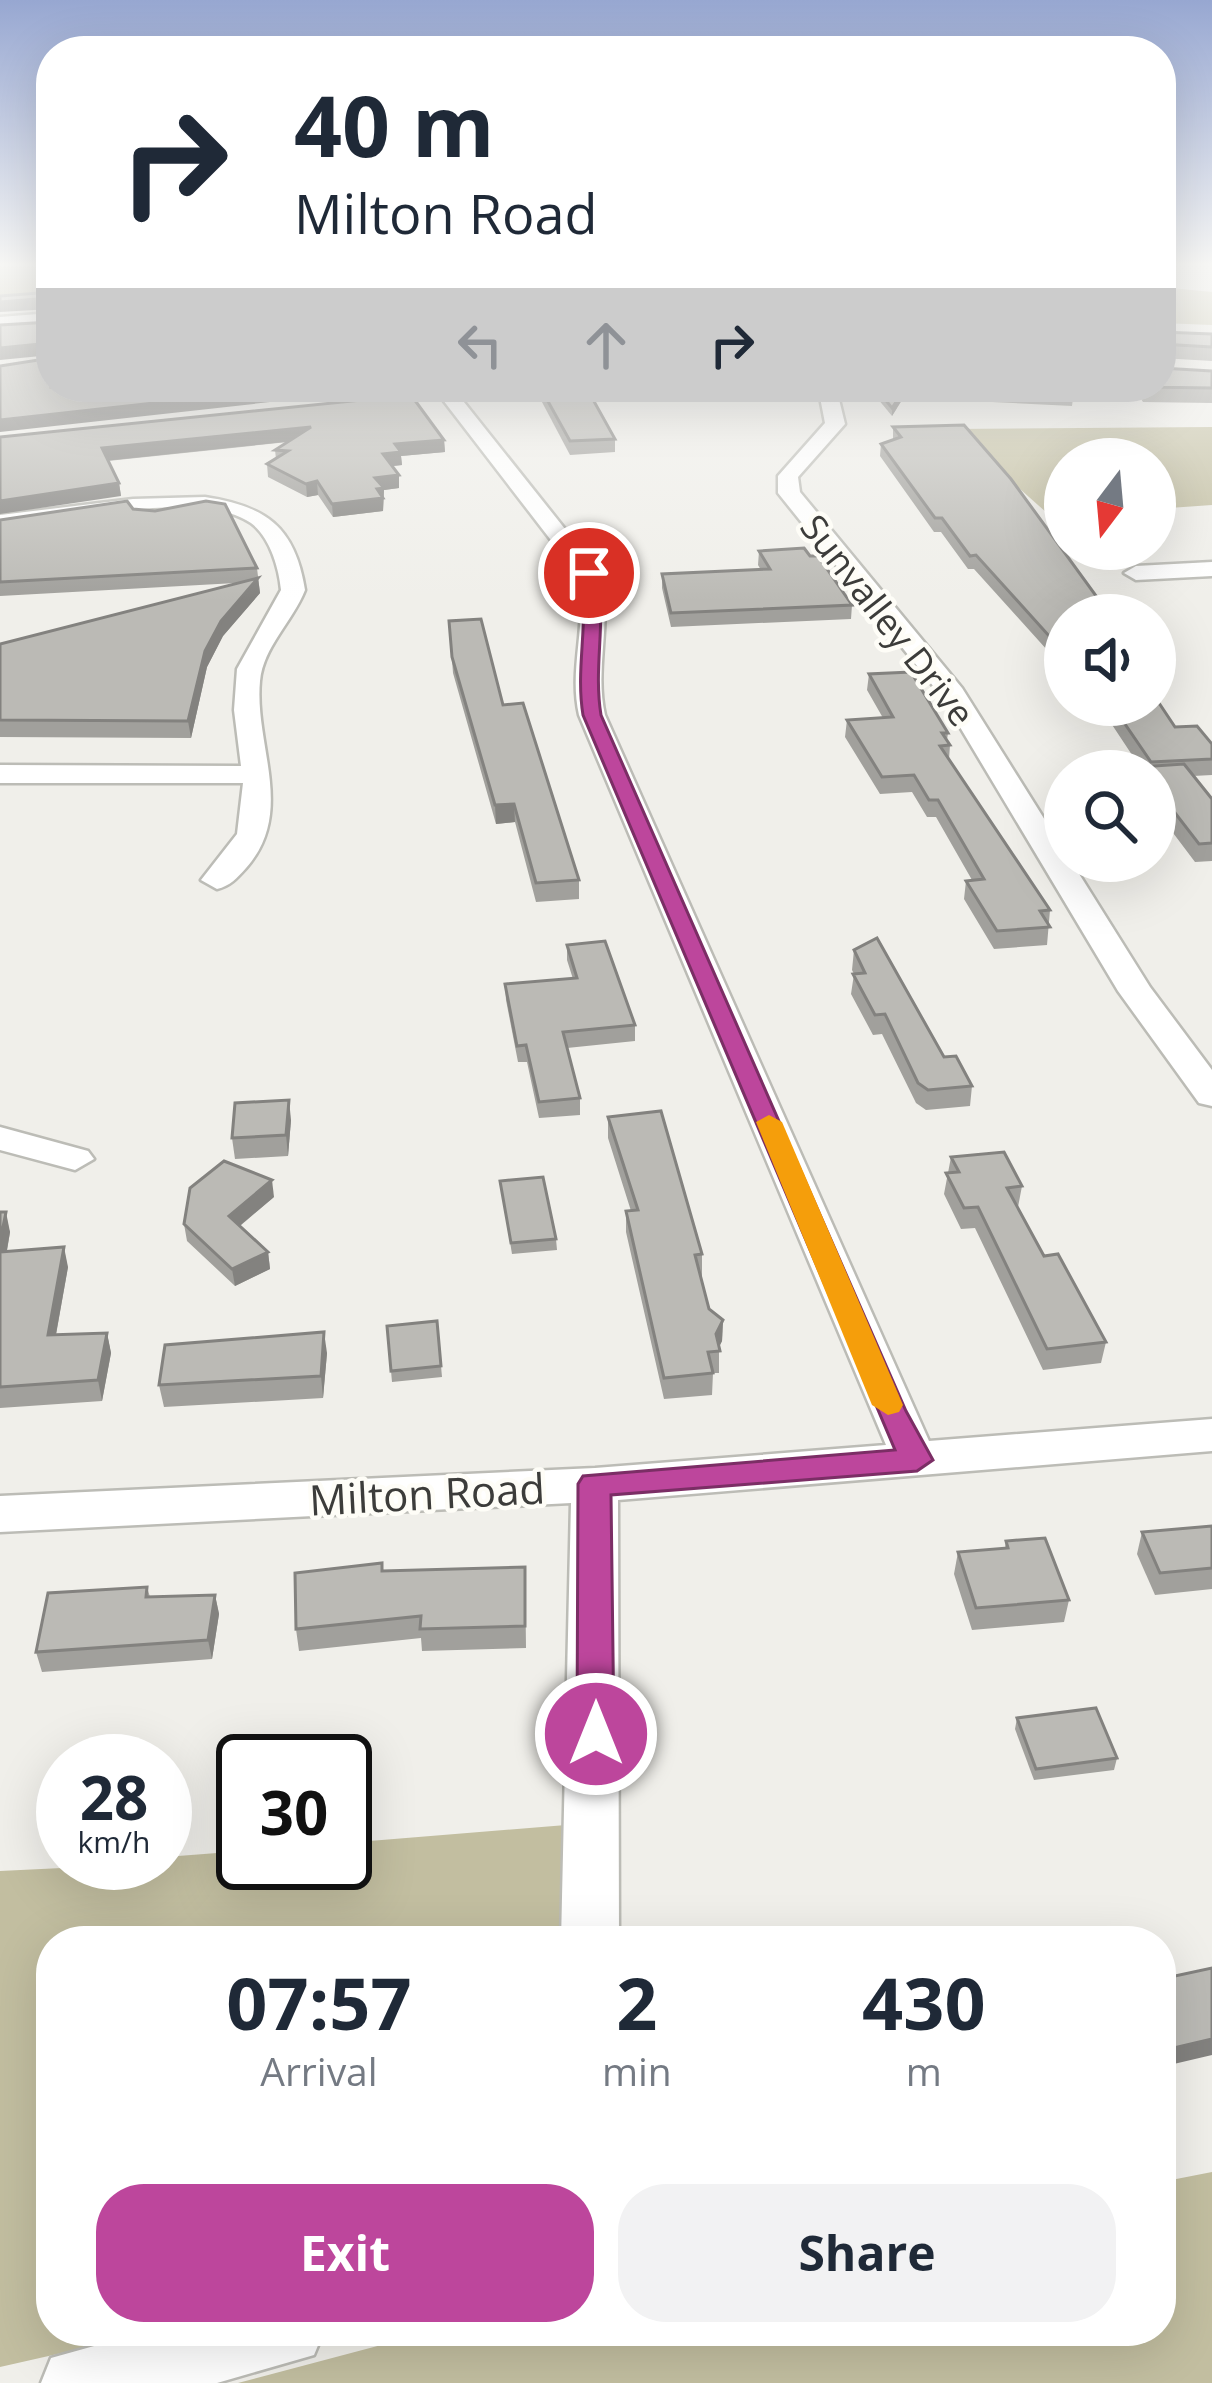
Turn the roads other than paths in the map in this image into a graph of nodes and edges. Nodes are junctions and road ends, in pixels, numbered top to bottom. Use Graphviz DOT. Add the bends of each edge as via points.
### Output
graph roads {
  1 [pos="445,402"];
  2 [pos="831,402"];
  3 [pos="0,522"];
  4 [pos="1212,569"];
  5 [pos="1136,573"];
  6 [pos="0,774"];
  7 [pos="255,776"];
  8 [pos="217,880"];
  9 [pos="1212,1095"];
  10 [pos="0,1138"];
  11 [pos="75,1160"];
  12 [pos="1212,1436"];
  13 [pos="917,1460"];
  14 [pos="595,1484"];
  15 [pos="0,1514"];
  16 [pos="590,1926"];
  17 [pos="228,2346"];
  18 [pos="76,2383"];
  1 -- 13 [label="street" via="589,573 596,608 586,676 592,715"];
  2 -- 9 [label="street, Sunvalley Drive" via="836,424 788,476 789,493 953,694 1135,991"];
  3 -- 7 [label="street" via="179,503 257,517 293,590 247,678"];
  4 -- 5 [label="street"];
  6 -- 7 [label="street"];
  7 -- 8 [label="street" via="256,835"];
  10 -- 11 [label="street"];
  12 -- 13 [label="street, Milton Road"];
  13 -- 14 [label="street, Milton Road"];
  14 -- 15 [label="street, Milton Road"];
  14 -- 16 [label="street"];
  17 -- 18 [label="street"];
}
